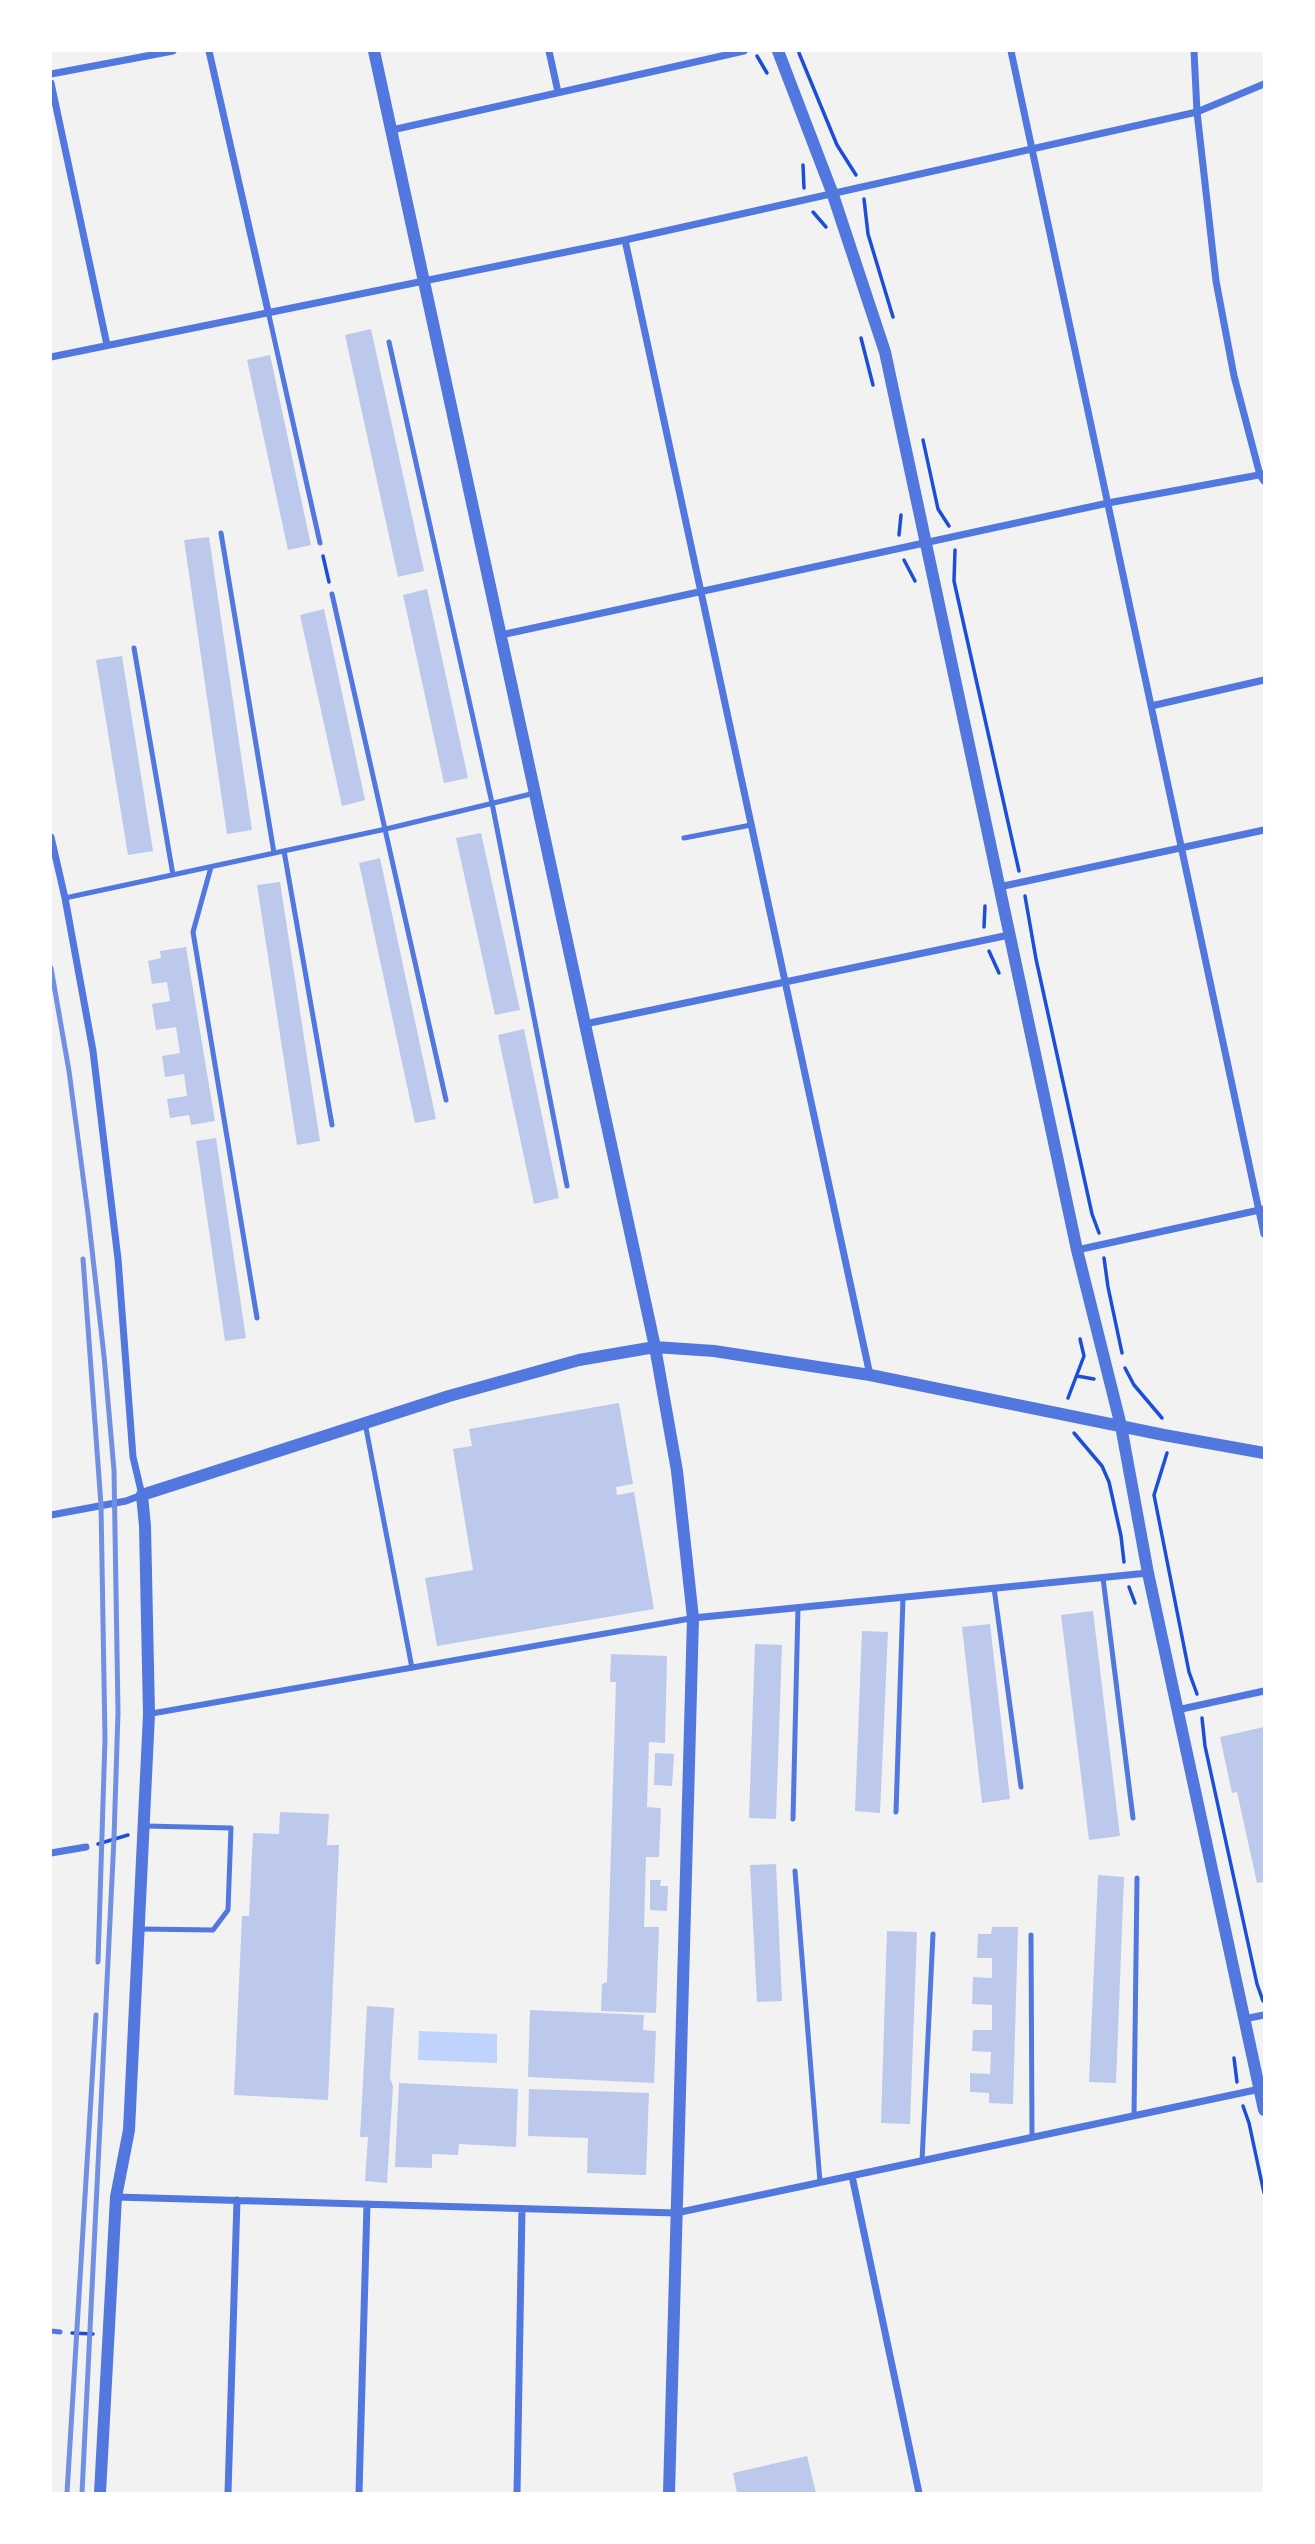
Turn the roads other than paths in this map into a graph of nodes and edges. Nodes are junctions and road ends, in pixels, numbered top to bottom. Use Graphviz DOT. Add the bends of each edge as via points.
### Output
graph roads {
  1 [pos="173,51"];
  2 [pos="209,51"];
  3 [pos="374,51"];
  4 [pos="549,51"];
  5 [pos="744,51"];
  6 [pos="778,51"];
  7 [pos="1010,51"];
  8 [pos="1194,51"];
  9 [pos="51,74"];
  10 [pos="51,83"];
  11 [pos="1264,84"];
  12 [pos="558,92"];
  13 [pos="1197,112"];
  14 [pos="391,130"];
  15 [pos="1031,149"];
  16 [pos="832,192"];
  17 [pos="625,240"];
  18 [pos="424,281"];
  19 [pos="268,311"];
  20 [pos="388,342"];
  21 [pos="107,345"];
  22 [pos="51,357"];
  23 [pos="1263,477"];
  24 [pos="1108,503"];
  25 [pos="221,533"];
  26 [pos="924,542"];
  27 [pos="320,543"];
  28 [pos="701,592"];
  29 [pos="332,594"];
  30 [pos="501,635"];
  31 [pos="134,648"];
  32 [pos="1264,680"];
  33 [pos="1151,706"];
  34 [pos="536,793"];
  35 [pos="492,803"];
  36 [pos="751,825"];
  37 [pos="386,829"];
  38 [pos="1264,830"];
  39 [pos="51,838"];
  40 [pos="684,838"];
  41 [pos="1181,848"];
  42 [pos="284,851"];
  43 [pos="274,853"];
  44 [pos="211,866"];
  45 [pos="173,875"];
  46 [pos="999,887"];
  47 [pos="65,898"];
  48 [pos="1009,935"];
  49 [pos="785,980"];
  50 [pos="585,1024"];
  51 [pos="446,1100"];
  52 [pos="332,1125"];
  53 [pos="567,1186"];
  54 [pos="1262,1209"];
  55 [pos="1264,1234"];
  56 [pos="1077,1250"];
  57 [pos="257,1318"];
  58 [pos="655,1347"];
  59 [pos="870,1375"];
  60 [pos="365,1423"];
  61 [pos="1121,1426"];
  62 [pos="1264,1453"];
  63 [pos="142,1495"];
  64 [pos="51,1516"];
  65 [pos="1148,1573"];
  66 [pos="1103,1578"];
  67 [pos="994,1588"];
  68 [pos="903,1597"];
  69 [pos="798,1607"];
  70 [pos="693,1618"];
  71 [pos="412,1668"];
  72 [pos="1264,1691"];
  73 [pos="1177,1710"];
  74 [pos="149,1714"];
  75 [pos="1021,1787"];
  76 [pos="896,1812"];
  77 [pos="1133,1818"];
  78 [pos="793,1819"];
  79 [pos="144,1828"];
  80 [pos="86,1847"];
  81 [pos="51,1853"];
  82 [pos="795,1871"];
  83 [pos="1137,1878"];
  84 [pos="139,1929"];
  85 [pos="933,1934"];
  86 [pos="1031,1935"];
  87 [pos="1264,2015"];
  88 [pos="1244,2019"];
  89 [pos="1260,2089"];
  90 [pos="1264,2110"];
  91 [pos="1134,2116"];
  92 [pos="1031,2137"];
  93 [pos="922,2161"];
  94 [pos="852,2176"];
  95 [pos="820,2182"];
  96 [pos="116,2197"];
  97 [pos="237,2200"];
  98 [pos="367,2204"];
  99 [pos="522,2209"];
  100 [pos="676,2213"];
  101 [pos="51,2331"];
  102 [pos="60,2332"];
  103 [pos="100,2493"];
  104 [pos="228,2493"];
  105 [pos="359,2493"];
  106 [pos="517,2493"];
  107 [pos="669,2493"];
  108 [pos="919,2493"];
  1 -- 9 [label="street"];
  2 -- 19 [label="street"];
  3 -- 14 [label="street"];
  4 -- 12 [label="street"];
  5 -- 12 [label="street"];
  6 -- 16 [label="street"];
  7 -- 15 [label="street"];
  8 -- 13 [label="street"];
  10 -- 21 [label="street"];
  11 -- 13 [label="street"];
  12 -- 14 [label="street"];
  13 -- 15 [label="street"];
  13 -- 23 [label="street" via="1216,281 1234,376"];
  14 -- 18 [label="street"];
  15 -- 16 [label="street"];
  15 -- 24 [label="street"];
  16 -- 17 [label="street"];
  16 -- 26 [label="street" via="885,352"];
  17 -- 18 [label="street"];
  17 -- 28 [label="street"];
  18 -- 19 [label="street"];
  18 -- 30 [label="street"];
  19 -- 21 [label="street"];
  19 -- 27 [label="lane"];
  20 -- 35 [label="lane"];
  21 -- 22 [label="street"];
  23 -- 24 [label="street"];
  24 -- 26 [label="street"];
  24 -- 33 [label="street"];
  25 -- 43 [label="lane"];
  26 -- 28 [label="street"];
  26 -- 46 [label="street"];
  28 -- 30 [label="street"];
  28 -- 36 [label="street"];
  29 -- 37 [label="lane"];
  30 -- 34 [label="street"];
  31 -- 45 [label="lane"];
  32 -- 33 [label="street"];
  33 -- 41 [label="street"];
  34 -- 35 [label="lane"];
  34 -- 50 [label="street"];
  35 -- 37 [label="lane"];
  35 -- 53 [label="lane"];
  36 -- 40 [label="lane"];
  36 -- 49 [label="street"];
  37 -- 42 [label="lane"];
  37 -- 51 [label="lane"];
  38 -- 41 [label="street"];
  39 -- 47 [label="street"];
  41 -- 46 [label="street"];
  41 -- 54 [label="street"];
  42 -- 43 [label="lane"];
  42 -- 52 [label="lane"];
  43 -- 44 [label="lane"];
  44 -- 45 [label="lane"];
  44 -- 57 [label="lane" via="193,932"];
  45 -- 47 [label="lane"];
  46 -- 48 [label="street"];
  47 -- 63 [label="street" via="93,1051 118,1259 133,1457"];
  48 -- 49 [label="street"];
  48 -- 56 [label="street"];
  49 -- 50 [label="street"];
  49 -- 59 [label="street"];
  50 -- 58 [label="street"];
  54 -- 55 [label="street"];
  54 -- 56 [label="street"];
  56 -- 61 [label="street"];
  58 -- 59 [label="street"];
  58 -- 60 [label="street" via="579,1360"];
  58 -- 70 [label="street" via="677,1471"];
  59 -- 61 [label="street"];
  60 -- 63 [label="street"];
  60 -- 71 [label="lane"];
  61 -- 62 [label="street"];
  61 -- 65 [label="street"];
  63 -- 64 [label="street"];
  63 -- 74 [label="street"];
  65 -- 66 [label="street"];
  65 -- 73 [label="street"];
  66 -- 67 [label="street"];
  66 -- 77 [label="lane"];
  67 -- 68 [label="street"];
  67 -- 75 [label="lane"];
  68 -- 69 [label="street"];
  68 -- 76 [label="lane"];
  69 -- 70 [label="street"];
  69 -- 78 [label="lane"];
  70 -- 71 [label="street"];
  70 -- 100 [label="street"];
  71 -- 74 [label="street"];
  72 -- 73 [label="street"];
  73 -- 88 [label="street"];
  74 -- 79 [label="street"];
  79 -- 84 [label="street"];
  79 -- 84 [label="lane" via="231,1828 228,1910 213,1930"];
  80 -- 81 [label="street"];
  82 -- 95 [label="lane"];
  83 -- 91 [label="lane"];
  84 -- 96 [label="street" via="130,2130"];
  85 -- 93 [label="lane"];
  86 -- 92 [label="lane"];
  87 -- 88 [label="street"];
  88 -- 89 [label="street"];
  89 -- 90 [label="street"];
  89 -- 91 [label="street"];
  91 -- 92 [label="street"];
  92 -- 93 [label="street"];
  93 -- 94 [label="street"];
  94 -- 95 [label="street"];
  94 -- 108 [label="street"];
  95 -- 100 [label="street"];
  96 -- 97 [label="street"];
  96 -- 103 [label="street"];
  97 -- 98 [label="street"];
  97 -- 104 [label="street"];
  98 -- 99 [label="street"];
  98 -- 105 [label="street"];
  99 -- 100 [label="street"];
  99 -- 106 [label="street"];
  100 -- 107 [label="street"];
  101 -- 102 [label="lane"];
}
